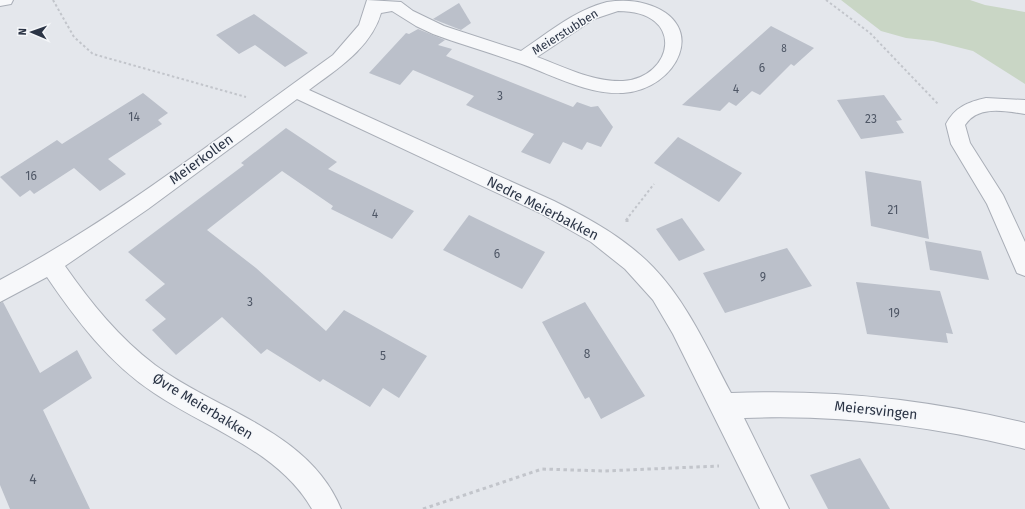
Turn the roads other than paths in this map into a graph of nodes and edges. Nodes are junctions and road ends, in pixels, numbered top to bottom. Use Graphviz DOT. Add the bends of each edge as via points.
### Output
graph roads {
  1 [pos="5,0"];
  2 [pos="0,1"];
  3 [pos="402,3"];
  4 [pos="375,4"];
  5 [pos="523,58"];
  6 [pos="296,91"];
  7 [pos="1025,107"];
  8 [pos="51,264"];
  9 [pos="1025,266"];
  10 [pos="0,292"];
  11 [pos="725,406"];
  12 [pos="1025,436"];
  13 [pos="327,509"];
  14 [pos="775,509"];
  1 -- 2 [label="street"];
  3 -- 4 [label="street, Meierstubben"];
  3 -- 5 [label="street, Meierstubben" via="415,19 470,41"];
  4 -- 6 [label="street, Meierkollen" via="368,24 356,43"];
  5 -- 5 [label="street, Meierstubben" via="597,84 623,87 649,80 659,72 667,62 674,41 667,24 650,11 630,6 609,7 595,12"];
  6 -- 8 [label="street, Meierkollen" via="141,203"];
  6 -- 11 [label="street, Nedre Meierbakken" via="547,207 585,226 613,244 644,273 670,308"];
  7 -- 9 [label="street" via="987,104 973,107 964,111 955,124 961,144 996,201"];
  8 -- 10 [label="street, Meierkollen"];
  8 -- 13 [label="street, Øvre Meierbakken" via="96,326 129,359 163,385 251,433 308,480"];
  11 -- 12 [label="street, Meiersvingen" via="805,403 852,406 938,416"];
  11 -- 14 [label="street, Nedre Meierbakken"];
}
